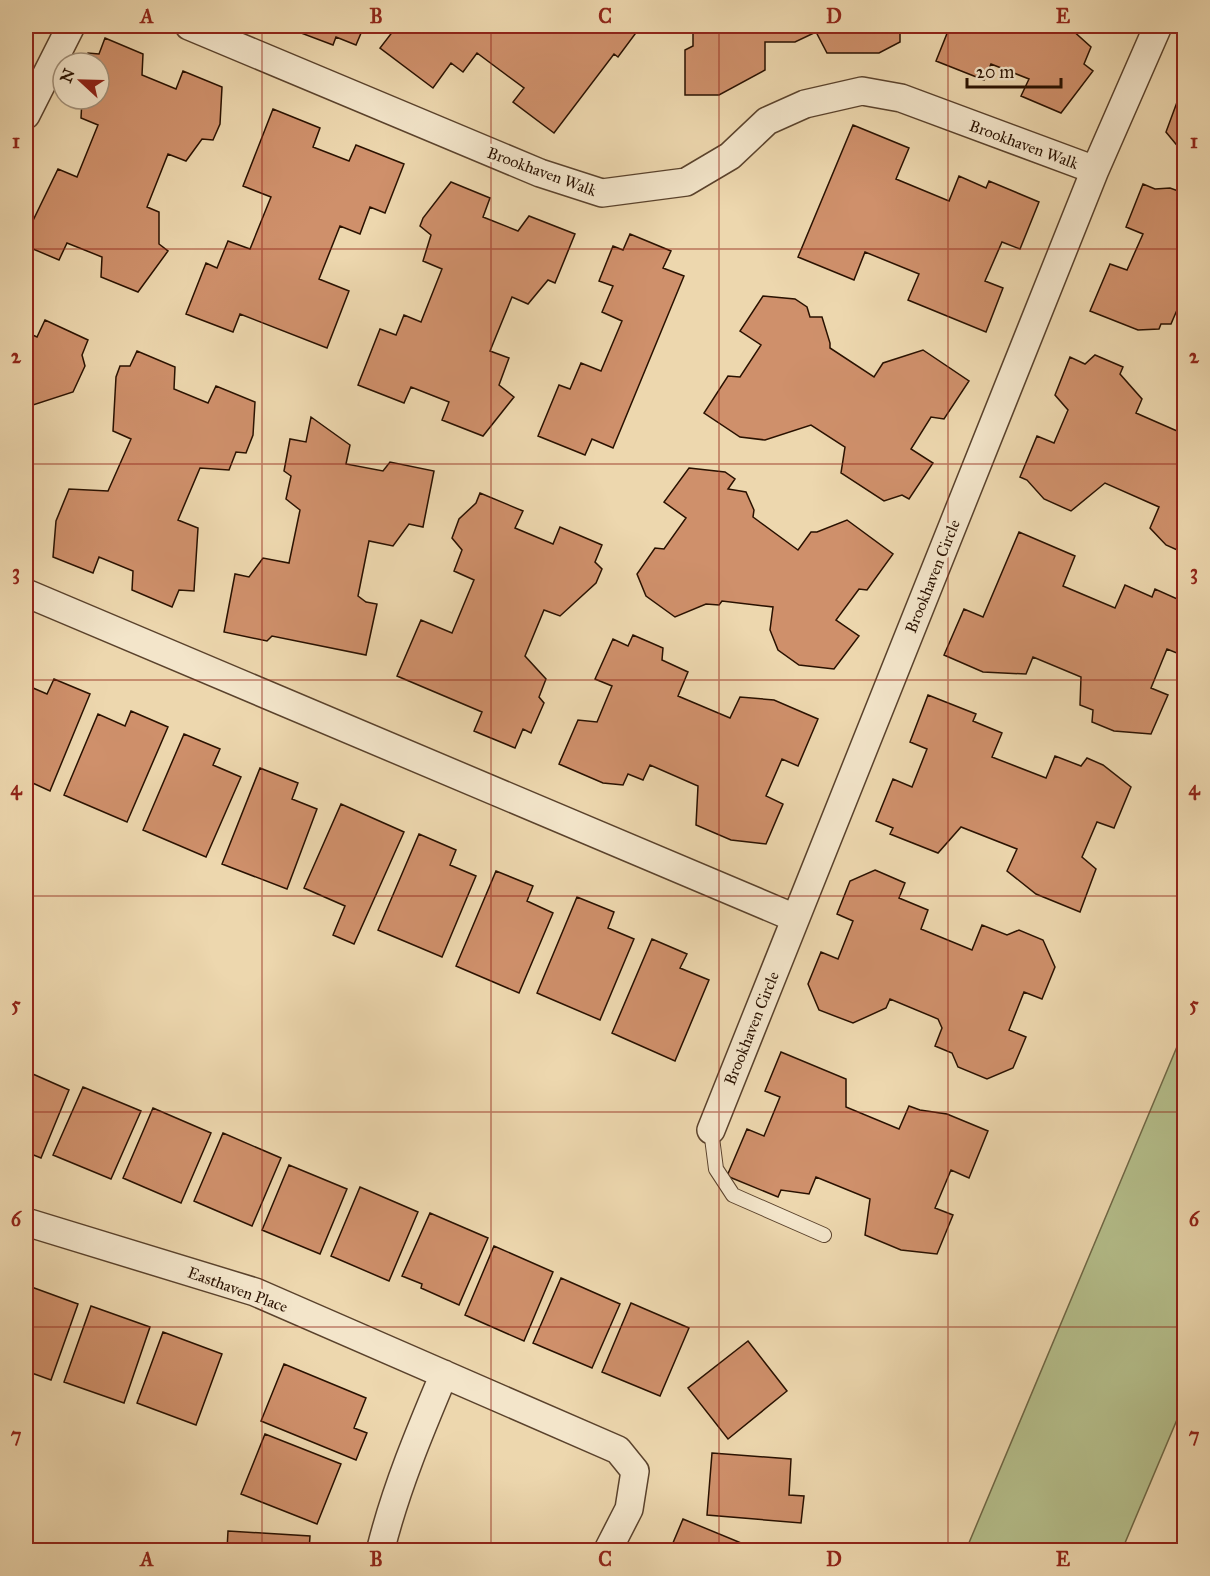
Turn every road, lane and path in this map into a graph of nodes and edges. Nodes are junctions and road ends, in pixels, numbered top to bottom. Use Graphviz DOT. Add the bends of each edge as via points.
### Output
graph roads {
  1 [pos="71,26"];
  2 [pos="189,26"];
  3 [pos="1158,26"];
  4 [pos="26,115"];
  5 [pos="1095,170"];
  6 [pos="26,592"];
  7 [pos="795,918"];
  8 [pos="711,1130"];
  9 [pos="26,1222"];
  10 [pos="824,1235"];
  11 [pos="444,1374"];
  12 [pos="385,1551"];
  13 [pos="608,1551"];
  1 -- 4 [label="street"];
  2 -- 5 [label="street, Brookhaven Walk" via="540,173 602,193 686,182 730,156 766,120 805,104 862,91 902,98"];
  3 -- 5 [label="street, Brookhaven Circle"];
  5 -- 7 [label="street, Brookhaven Circle"];
  6 -- 7 [label="street"];
  7 -- 8 [label="street, Brookhaven Circle"];
  8 -- 10 [label="lane" via="716,1169 733,1195"];
  9 -- 11 [label="street, Easthaven Place" via="255,1292"];
  11 -- 12 [label="street" via="388,1521 381,1548"];
  11 -- 13 [label="street, Easthaven Place" via="618,1450 635,1472 629,1509"];
}
